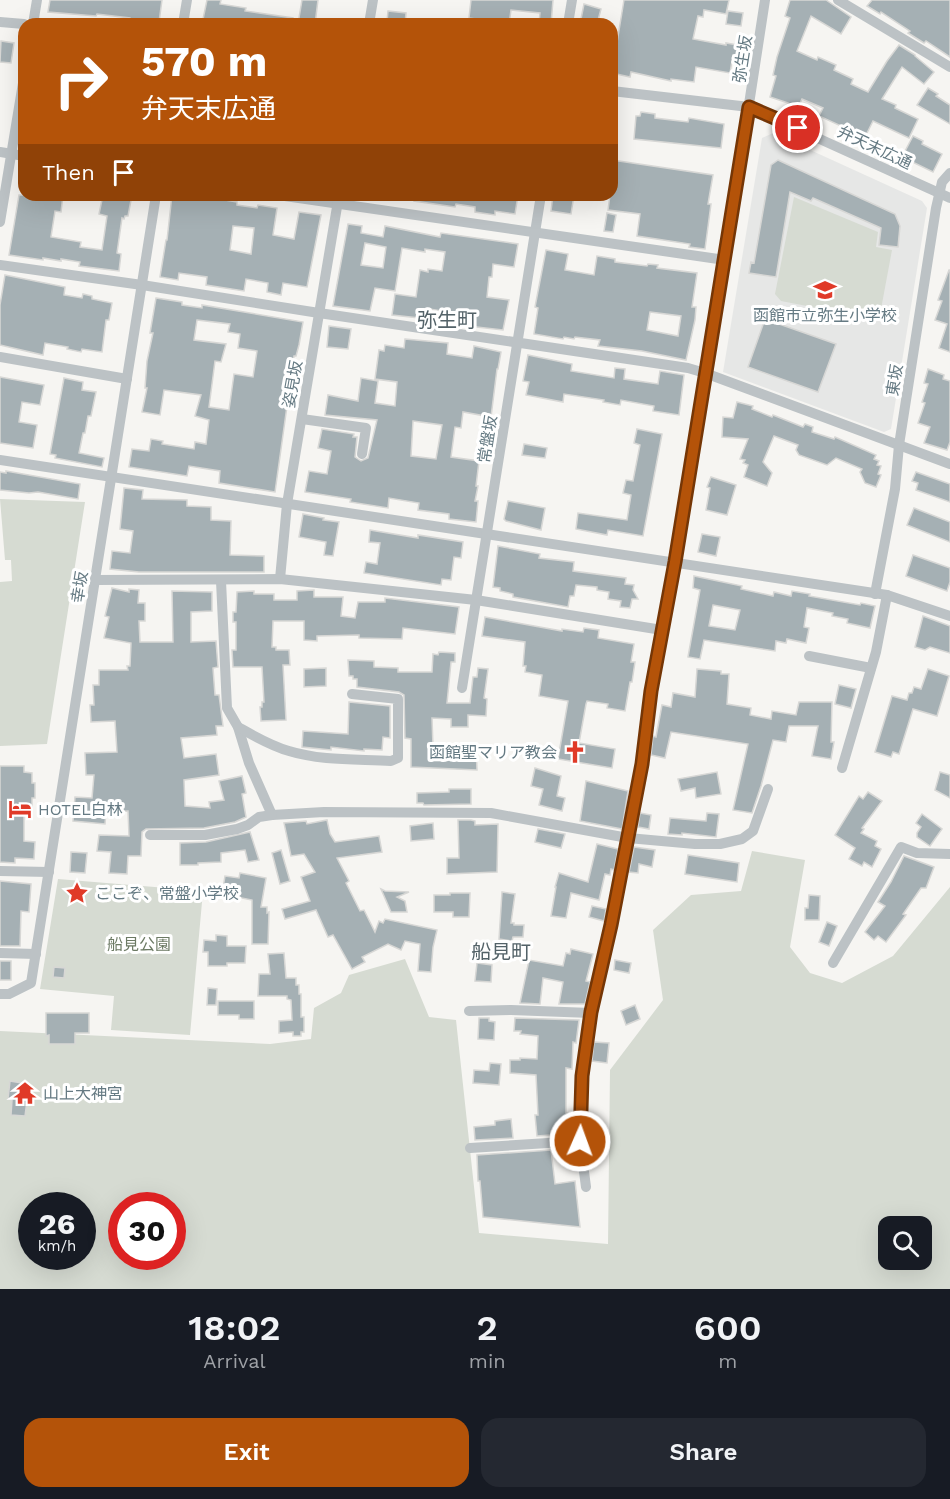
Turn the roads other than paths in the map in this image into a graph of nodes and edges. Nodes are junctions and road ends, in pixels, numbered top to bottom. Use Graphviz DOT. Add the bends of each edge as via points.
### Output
graph roads {
  1 [pos="38,0"];
  2 [pos="187,0"];
  3 [pos="373,0"];
  4 [pos="572,0"];
  5 [pos="765,0"];
  6 [pos="838,0"];
  7 [pos="34,18"];
  8 [pos="184,18"];
  9 [pos="370,18"];
  10 [pos="569,18"];
  11 [pos="0,22"];
  12 [pos="18,24"];
  13 [pos="950,67"];
  14 [pos="618,92"];
  15 [pos="18,101"];
  16 [pos="749,107"];
  17 [pos="5,153"];
  18 [pos="950,173"];
  19 [pos="945,195"];
  20 [pos="155,201"];
  21 [pos="338,201"];
  22 [pos="344,201"];
  23 [pos="540,201"];
  24 [pos="0,222"];
  25 [pos="534,234"];
  26 [pos="725,260"];
  27 [pos="0,265"];
  28 [pos="142,285"];
  29 [pos="320,313"];
  30 [pos="517,342"];
  31 [pos="0,357"];
  32 [pos="705,373"];
  33 [pos="127,379"];
  34 [pos="302,419"];
  35 [pos="899,445"];
  36 [pos="362,454"];
  37 [pos="0,460"];
  38 [pos="950,464"];
  39 [pos="111,477"];
  40 [pos="287,504"];
  41 [pos="487,534"];
  42 [pos="675,562"];
  43 [pos="280,579"];
  44 [pos="95,580"];
  45 [pos="221,580"];
  46 [pos="875,594"];
  47 [pos="887,595"];
  48 [pos="476,600"];
  49 [pos="950,616"];
  50 [pos="662,630"];
  51 [pos="809,656"];
  52 [pos="872,668"];
  53 [pos="462,688"];
  54 [pos="352,694"];
  55 [pos="238,728"];
  56 [pos="842,768"];
  57 [pos="768,789"];
  58 [pos="272,815"];
  59 [pos="150,835"];
  60 [pos="628,838"];
  61 [pos="950,854"];
  62 [pos="0,871"];
  63 [pos="49,872"];
  64 [pos="0,953"];
  65 [pos="36,954"];
  66 [pos="833,963"];
  67 [pos="0,994"];
  68 [pos="470,1011"];
  69 [pos="591,1012"];
  70 [pos="580,1141"];
  71 [pos="470,1148"];
  72 [pos="586,1187"];
  1 -- 7 [label="street"];
  2 -- 8 [label="street"];
  3 -- 9 [label="street"];
  4 -- 10 [label="street"];
  5 -- 16 [label="street, 弥生坂"];
  6 -- 13 [label="street"];
  11 -- 12 [label="street"];
  14 -- 16 [label="street, 弁天末広通"];
  15 -- 17 [label="street"];
  16 -- 19 [label="street, 弁天末広通"];
  16 -- 26 [label="street, 弥生坂"];
  17 -- 24 [label="street"];
  18 -- 19 [label="street, 東坂" via="942,182"];
  19 -- 35 [label="street, 東坂"];
  20 -- 28 [label="street, 幸坂"];
  21 -- 29 [label="street, 姿見坂"];
  22 -- 25 [label="street"];
  23 -- 25 [label="street, 常盤坂"];
  25 -- 26 [label="street"];
  25 -- 30 [label="street, 常盤坂"];
  26 -- 32 [label="street, 弥生坂"];
  27 -- 28 [label="street"];
  28 -- 29 [label="street"];
  28 -- 33 [label="street, 幸坂"];
  29 -- 30 [label="street"];
  29 -- 34 [label="street, 姿見坂"];
  30 -- 32 [label="street"];
  30 -- 41 [label="street, 常盤坂"];
  31 -- 33 [label="street"];
  32 -- 35 [label="street"];
  32 -- 42 [label="street, 弥生坂"];
  33 -- 39 [label="street, 幸坂"];
  34 -- 36 [label="street" via="366,428"];
  34 -- 40 [label="street, 姿見坂"];
  35 -- 38 [label="street"];
  35 -- 46 [label="street, 東坂" via="895,489"];
  37 -- 39 [label="street"];
  39 -- 40 [label="street"];
  39 -- 44 [label="street, 幸坂"];
  40 -- 41 [label="street"];
  40 -- 43 [label="street, 姿見坂"];
  41 -- 42 [label="street"];
  41 -- 48 [label="street, 常盤坂"];
  42 -- 46 [label="street"];
  42 -- 50 [label="street, 弥生坂"];
  43 -- 45 [label="street"];
  43 -- 48 [label="street"];
  44 -- 45 [label="street"];
  44 -- 63 [label="street, 幸坂"];
  45 -- 55 [label="street" via="227,708"];
  46 -- 47 [label="street"];
  47 -- 49 [label="street"];
  47 -- 52 [label="street"];
  48 -- 50 [label="street"];
  48 -- 53 [label="street, 常盤坂"];
  50 -- 60 [label="street, 弥生坂"];
  51 -- 52 [label="street"];
  52 -- 56 [label="street"];
  54 -- 55 [label="street" via="398,699 398,758 391,762 291,752"];
  55 -- 58 [label="street"];
  57 -- 60 [label="street" via="753,831 742,839 695,844"];
  58 -- 59 [label="street" via="237,829 205,835"];
  58 -- 60 [label="street" via="491,813"];
  60 -- 69 [label="street, 弥生坂"];
  61 -- 66 [label="street" via="917,853 901,847"];
  62 -- 63 [label="street"];
  63 -- 65 [label="street, 幸坂"];
  64 -- 65 [label="street"];
  65 -- 67 [label="street, 幸坂" via="31,983 9,994"];
  68 -- 69 [label="street"];
  69 -- 70 [label="street, 弥生坂" via="582,1076"];
  70 -- 71 [label="street"];
  70 -- 72 [label="street, 弥生坂"];
}
